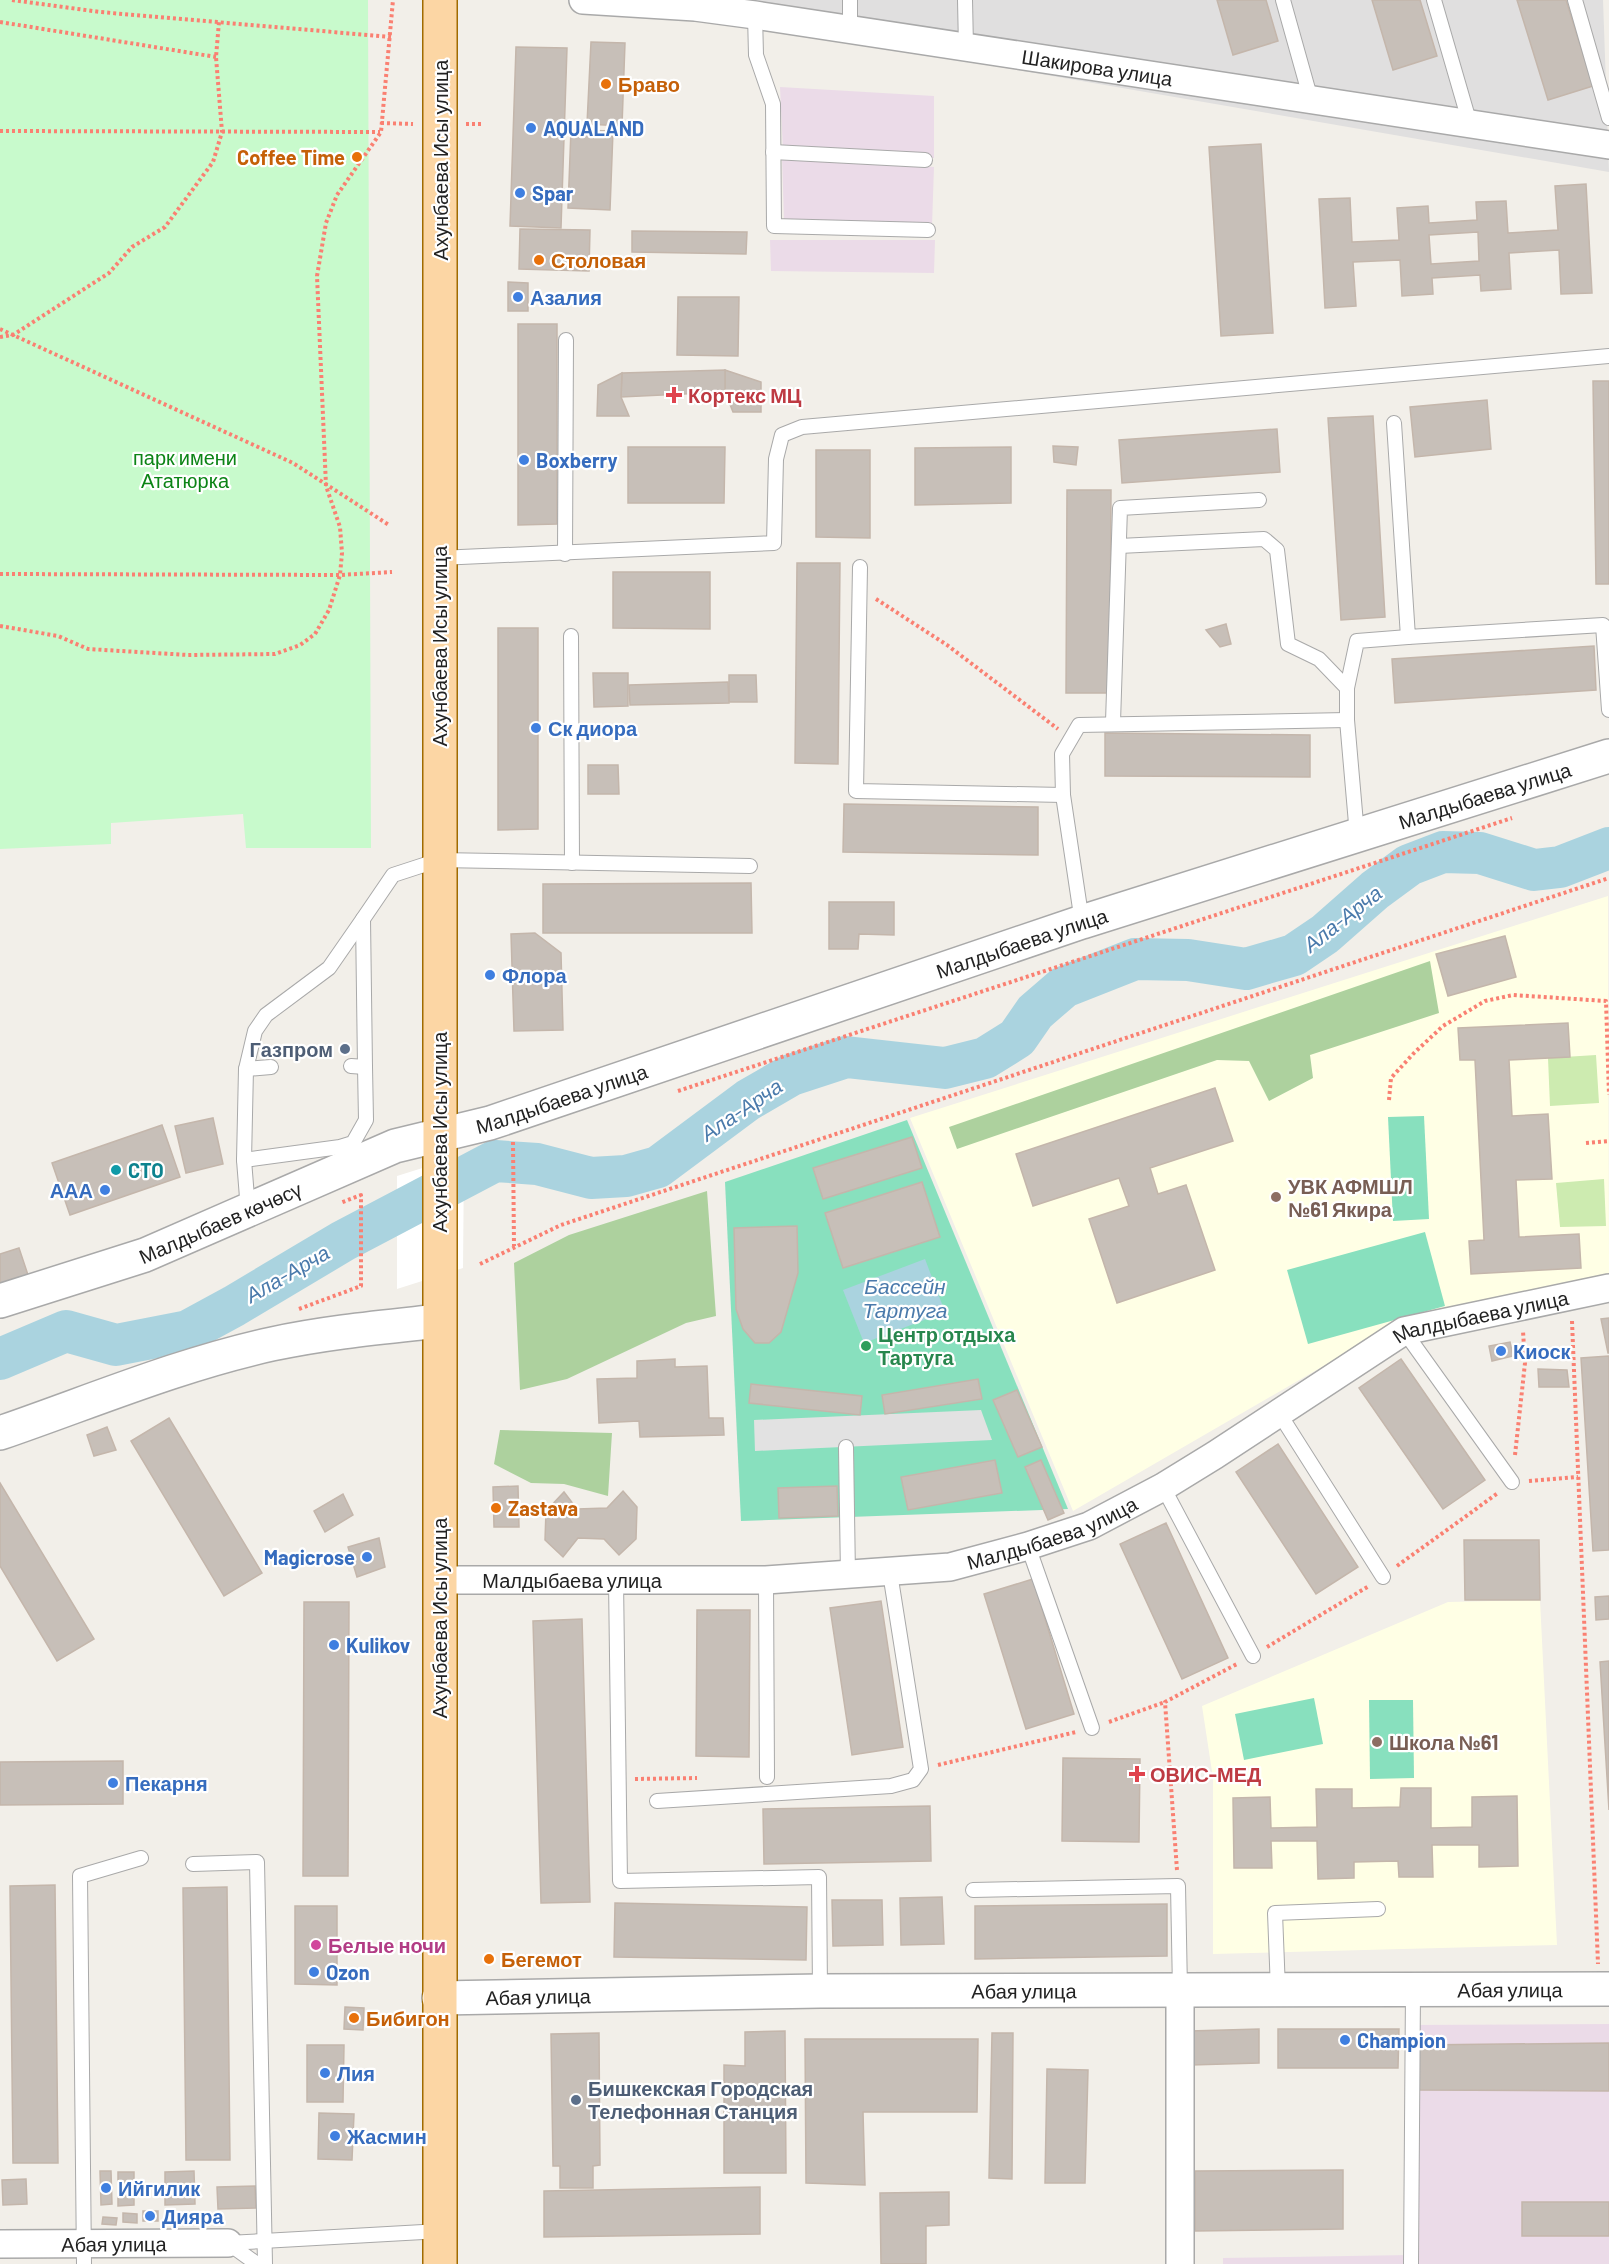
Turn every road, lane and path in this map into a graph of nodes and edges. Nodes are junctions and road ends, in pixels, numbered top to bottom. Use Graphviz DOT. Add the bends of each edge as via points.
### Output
graph roads {
  1 [pos="12,0"];
  2 [pos="393,0"];
  3 [pos="440,0"];
  4 [pos="583,0"];
  5 [pos="850,0"];
  6 [pos="965,0"];
  7 [pos="1282,0"];
  8 [pos="1434,0"];
  9 [pos="1575,0"];
  10 [pos="695,4"];
  11 [pos="755,15"];
  12 [pos="0,22"];
  13 [pos="219,22"];
  14 [pos="850,29"];
  15 [pos="391,37"];
  16 [pos="966,47"];
  17 [pos="216,57"];
  18 [pos="1311,99"];
  19 [pos="1609,118"];
  20 [pos="1470,124"];
  21 [pos="0,131"];
  22 [pos="222,132"];
  23 [pos="381,132"];
  24 [pos="1609,145"];
  25 [pos="773,152"];
  26 [pos="925,160"];
  27 [pos="928,230"];
  28 [pos="0,329"];
  29 [pos="13,335"];
  30 [pos="0,337"];
  31 [pos="566,340"];
  32 [pos="1609,356"];
  33 [pos="1394,423"];
  34 [pos="326,486"];
  35 [pos="1259,500"];
  36 [pos="389,525"];
  37 [pos="1119,546"];
  38 [pos="565,554"];
  39 [pos="440,558"];
  40 [pos="860,567"];
  41 [pos="392,572"];
  42 [pos="0,574"];
  43 [pos="340,575"];
  44 [pos="874,598"];
  45 [pos="0,626"];
  46 [pos="571,636"];
  47 [pos="1408,638"];
  48 [pos="1347,688"];
  49 [pos="1609,710"];
  50 [pos="1347,720"];
  51 [pos="1113,722"];
  52 [pos="1071,738"];
  53 [pos="1609,756"];
  54 [pos="1063,795"];
  55 [pos="1519,816"];
  56 [pos="1357,835"];
  57 [pos="439,860"];
  58 [pos="572,863"];
  59 [pos="750,866"];
  60 [pos="1609,878"];
  61 [pos="363,919"];
  62 [pos="1082,922"];
  63 [pos="271,1067"];
  64 [pos="246,1069"];
  65 [pos="672,1093"];
  66 [pos="1609,1095"];
  67 [pos="1389,1100"];
  68 [pos="513,1139"];
  69 [pos="1609,1141"];
  70 [pos="1586,1143"];
  71 [pos="438,1150"];
  72 [pos="244,1160"];
  73 [pos="361,1195"];
  74 [pos="248,1210"];
  75 [pos="514,1246"];
  76 [pos="480,1264"];
  77 [pos="361,1286"];
  78 [pos="1609,1288"];
  79 [pos="1571,1296"];
  80 [pos="0,1301"];
  81 [pos="1522,1306"];
  82 [pos="439,1321"];
  83 [pos="1404,1332"];
  84 [pos="1279,1413"];
  85 [pos="0,1433"];
  86 [pos="846,1447"];
  87 [pos="1578,1477"];
  88 [pos="1512,1482"];
  89 [pos="1163,1487"];
  90 [pos="1028,1546"];
  91 [pos="890,1573"];
  92 [pos="848,1576"];
  93 [pos="1383,1577"];
  94 [pos="440,1580"];
  95 [pos="616,1580"];
  96 [pos="766,1580"];
  97 [pos="1253,1656"];
  98 [pos="1165,1702"];
  99 [pos="1092,1728"];
  100 [pos="921,1769"];
  101 [pos="767,1777"];
  102 [pos="699,1778"];
  103 [pos="619,1780"];
  104 [pos="657,1801"];
  105 [pos="141,1858"];
  106 [pos="193,1864"];
  107 [pos="1178,1886"];
  108 [pos="973,1890"];
  109 [pos="1378,1909"];
  110 [pos="1604,1989"];
  111 [pos="1180,1990"];
  112 [pos="1278,1990"];
  113 [pos="1413,1990"];
  114 [pos="820,1991"];
  115 [pos="439,1998"];
  116 [pos="441,2231"];
  117 [pos="228,2243"];
  118 [pos="263,2243"];
  119 [pos="0,2244"];
  120 [pos="84,2254"];
  121 [pos="258,2264"];
  122 [pos="266,2264"];
  123 [pos="440,2264"];
  124 [pos="1180,2264"];
  125 [pos="1411,2264"];
  1 -- 13 [label="path"];
  2 -- 15 [label="path"];
  3 -- 39 [label="main road, Ахунбаева Исы улица"];
  4 -- 10 [label="street, Шакирова улица"];
  5 -- 14 [label="lane"];
  6 -- 16 [label="lane"];
  7 -- 18 [label="lane"];
  8 -- 20 [label="lane"];
  9 -- 19 [label="lane"];
  10 -- 11 [label="street, Шакирова улица"];
  11 -- 14 [label="street, Шакирова улица"];
  11 -- 25 [label="lane" via="756,55 773,104"];
  12 -- 17 [label="path"];
  13 -- 15 [label="path"];
  13 -- 17 [label="path"];
  14 -- 16 [label="street, Шакирова улица"];
  15 -- 23 [label="path"];
  16 -- 18 [label="street, Шакирова улица"];
  17 -- 22 [label="path"];
  18 -- 20 [label="street, Шакирова улица"];
  20 -- 24 [label="street, Шакирова улица"];
  21 -- 22 [label="path"];
  22 -- 23 [label="path"];
  22 -- 29 [label="path" via="213,162 165,227 132,247 109,273"];
  23 -- 34 [label="path" via="337,195 326,223 317,276"];
  25 -- 26 [label="lane"];
  25 -- 27 [label="lane" via="774,226"];
  28 -- 29 [label="path"];
  29 -- 30 [label="path"];
  29 -- 34 [label="path" via="293,463"];
  31 -- 38 [label="lane"];
  32 -- 38 [label="lane" via="802,427 782,435 776,459 774,543"];
  33 -- 47 [label="lane"];
  34 -- 36 [label="path"];
  34 -- 43 [label="path" via="340,527"];
  35 -- 37 [label="lane" via="1120,508"];
  37 -- 48 [label="lane" via="1264,539 1277,550 1288,644 1319,659"];
  37 -- 51 [label="lane"];
  38 -- 39 [label="lane"];
  39 -- 57 [label="main road, Ахунбаева Исы улица"];
  40 -- 54 [label="lane" via="855,791"];
  41 -- 43 [label="path"];
  42 -- 43 [label="path"];
  43 -- 45 [label="path" via="329,610 315,634 300,645 275,654 125,653 88,649 58,636"];
  44 -- 52 [label="path" via="947,645"];
  46 -- 58 [label="lane"];
  47 -- 48 [label="lane" via="1357,641"];
  47 -- 49 [label="lane" via="1603,625"];
  48 -- 50 [label="lane"];
  50 -- 51 [label="lane"];
  50 -- 56 [label="lane"];
  51 -- 52 [label="lane" via="1079,725"];
  52 -- 54 [label="lane" via="1062,754"];
  53 -- 56 [label="street, Малдыбаева улица"];
  54 -- 62 [label="lane"];
  55 -- 65 [label="path"];
  56 -- 62 [label="street, Малдыбаева улица"];
  57 -- 58 [label="lane"];
  57 -- 61 [label="lane" via="393,874"];
  57 -- 71 [label="main road, Ахунбаева Исы улица"];
  58 -- 59 [label="lane"];
  60 -- 75 [label="path" via="572,1221"];
  61 -- 64 [label="lane" via="329,968 266,1015 255,1031"];
  61 -- 72 [label="lane" via="358,1066 366,1120 353,1143"];
  62 -- 71 [label="street, Малдыбаева улица" via="490,1123"];
  63 -- 64 [label="lane"];
  64 -- 72 [label="lane"];
  66 -- 67 [label="path" via="1606,1001 1513,995 1485,1001 1443,1026 1391,1078"];
  68 -- 75 [label="path"];
  69 -- 70 [label="path"];
  71 -- 74 [label="street, Малдыбаев көчөсү" via="394,1146"];
  71 -- 82 [label="main road, Ахунбаева Исы улица"];
  72 -- 74 [label="lane"];
  73 -- 77 [label="path"];
  74 -- 80 [label="street, Малдыбаев көчөсү" via="145,1255"];
  75 -- 76 [label="path"];
  78 -- 79 [label="street, Малдыбаева улица"];
  79 -- 81 [label="street, Малдыбаева улица"];
  79 -- 87 [label="path"];
  81 -- 83 [label="street, Малдыбаева улица"];
  81 -- 88 [label="path" via="1525,1363"];
  82 -- 85 [label="street" via="313,1335 270,1344 199,1364"];
  82 -- 94 [label="main road, Ахунбаева Исы улица"];
  83 -- 84 [label="street, Малдыбаева улица"];
  83 -- 88 [label="lane"];
  84 -- 89 [label="street, Малдыбаева улица"];
  84 -- 93 [label="lane"];
  86 -- 92 [label="lane"];
  87 -- 88 [label="path"];
  87 -- 110 [label="path"];
  88 -- 93 [label="path"];
  89 -- 90 [label="street, Малдыбаева улица" via="1089,1526"];
  89 -- 97 [label="lane"];
  90 -- 91 [label="street, Малдыбаева улица" via="950,1567"];
  90 -- 99 [label="lane"];
  91 -- 92 [label="street, Малдыбаева улица"];
  91 -- 100 [label="lane"];
  92 -- 96 [label="street, Малдыбаева улица"];
  93 -- 97 [label="path"];
  94 -- 95 [label="street, Малдыбаева улица"];
  94 -- 115 [label="main road, Ахунбаева Исы улица"];
  95 -- 96 [label="street, Малдыбаева улица"];
  95 -- 103 [label="lane"];
  96 -- 101 [label="lane"];
  97 -- 98 [label="path"];
  98 -- 99 [label="path"];
  98 -- 107 [label="path"];
  99 -- 100 [label="path"];
  100 -- 104 [label="lane" via="913,1780 891,1786"];
  102 -- 103 [label="path"];
  103 -- 114 [label="lane" via="620,1881 819,1877"];
  105 -- 120 [label="lane" via="80,1876"];
  106 -- 118 [label="lane" via="257,1862"];
  107 -- 108 [label="lane"];
  107 -- 111 [label="lane"];
  109 -- 112 [label="lane" via="1275,1913"];
  110 -- 113 [label="street, Абая улица"];
  111 -- 112 [label="street, Абая улица"];
  111 -- 114 [label="street, Абая улица"];
  111 -- 124 [label="street"];
  112 -- 113 [label="street, Абая улица"];
  113 -- 125 [label="lane"];
  114 -- 115 [label="street, Абая улица"];
  115 -- 116 [label="main road, Ахунбаева Исы улица"];
  116 -- 118 [label="lane, Абая улица"];
  116 -- 123 [label="main road, Ахунбаева Исы улица"];
  117 -- 118 [label="lane, Абая улица"];
  117 -- 120 [label="street, Абая улица"];
  117 -- 121 [label="lane"];
  118 -- 122 [label="lane"];
  119 -- 120 [label="street, Абая улица"];
}
